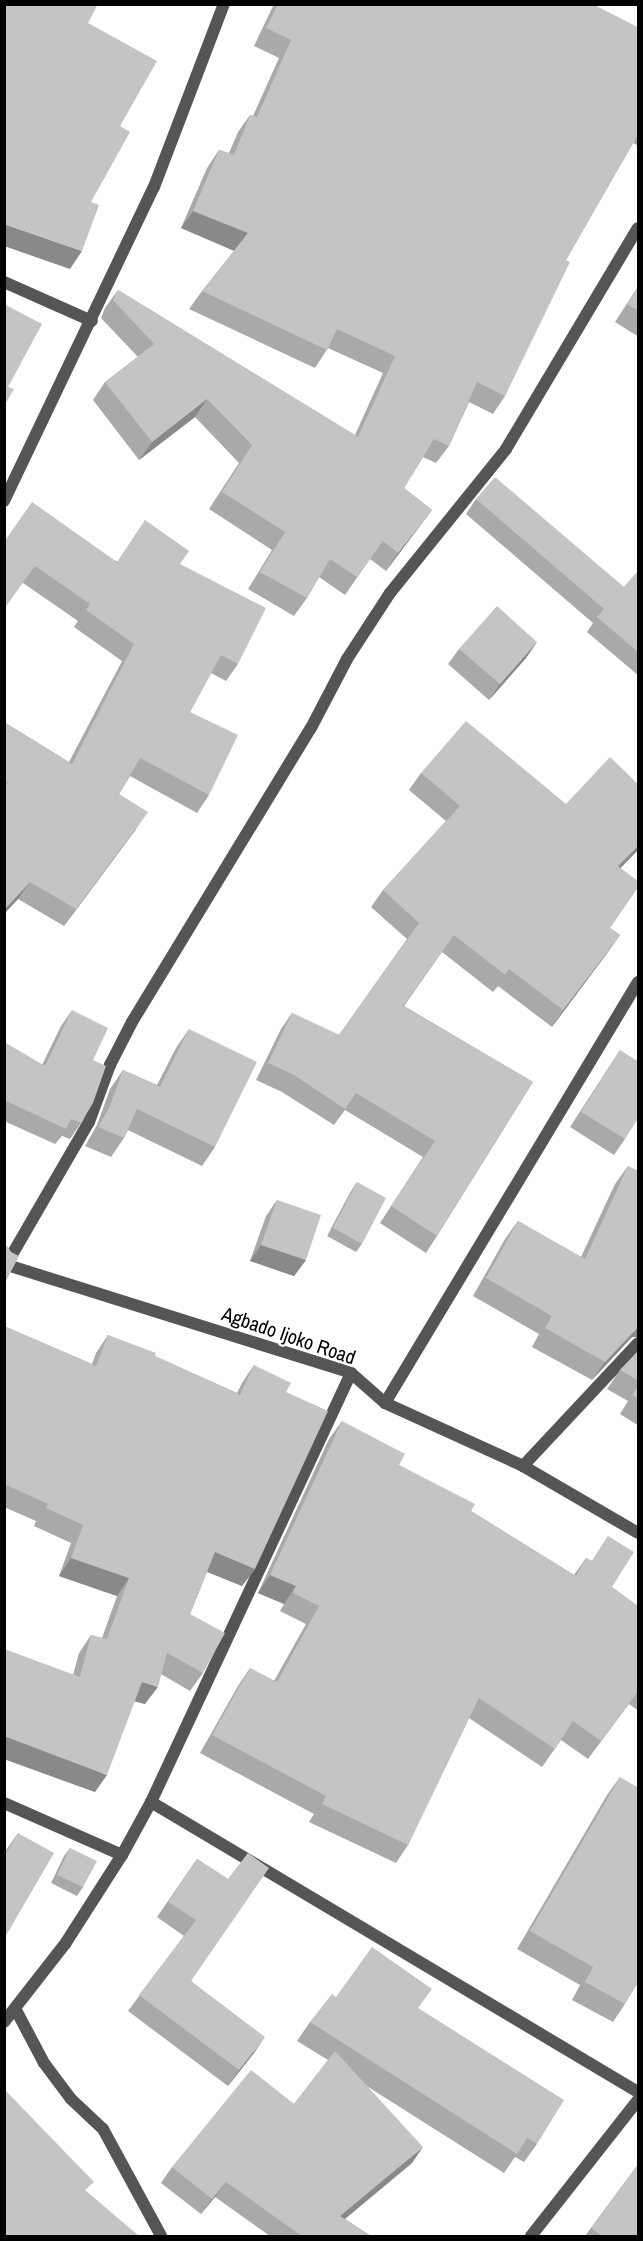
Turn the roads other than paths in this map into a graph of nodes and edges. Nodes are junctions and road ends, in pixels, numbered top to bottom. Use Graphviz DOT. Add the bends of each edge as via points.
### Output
graph roads {
  1 [pos="224,4"];
  2 [pos="639,228"];
  3 [pos="4,282"];
  4 [pos="92,321"];
  5 [pos="4,501"];
  6 [pos="639,982"];
  7 [pos="5,1265"];
  8 [pos="639,1343"];
  9 [pos="351,1373"];
  10 [pos="385,1403"];
  11 [pos="523,1466"];
  12 [pos="639,1533"];
  13 [pos="151,1802"];
  14 [pos="4,1803"];
  15 [pos="122,1855"];
  16 [pos="16,2010"];
  17 [pos="4,2022"];
  18 [pos="639,2092"];
  19 [pos="639,2100"];
  20 [pos="160,2236"];
  21 [pos="531,2236"];
  1 -- 4 [label="street" via="154,187"];
  2 -- 7 [label="street" via="506,449 390,593 347,659 311,728 132,1022 110,1065 89,1122"];
  3 -- 4 [label="street"];
  4 -- 5 [label="street"];
  6 -- 10 [label="street"];
  7 -- 9 [label="street, Agbado Ijoko Road"];
  8 -- 11 [label="street"];
  9 -- 10 [label="street, Agbado Ijoko Road"];
  9 -- 13 [label="street"];
  10 -- 11 [label="street, Agbado Ijoko Road"];
  11 -- 12 [label="street, Agbado Ijoko Road"];
  13 -- 15 [label="street"];
  13 -- 18 [label="street"];
  14 -- 15 [label="street"];
  15 -- 16 [label="street" via="65,1944"];
  16 -- 17 [label="street"];
  16 -- 20 [label="street" via="44,2063 71,2099 103,2129"];
  19 -- 21 [label="street"];
}
